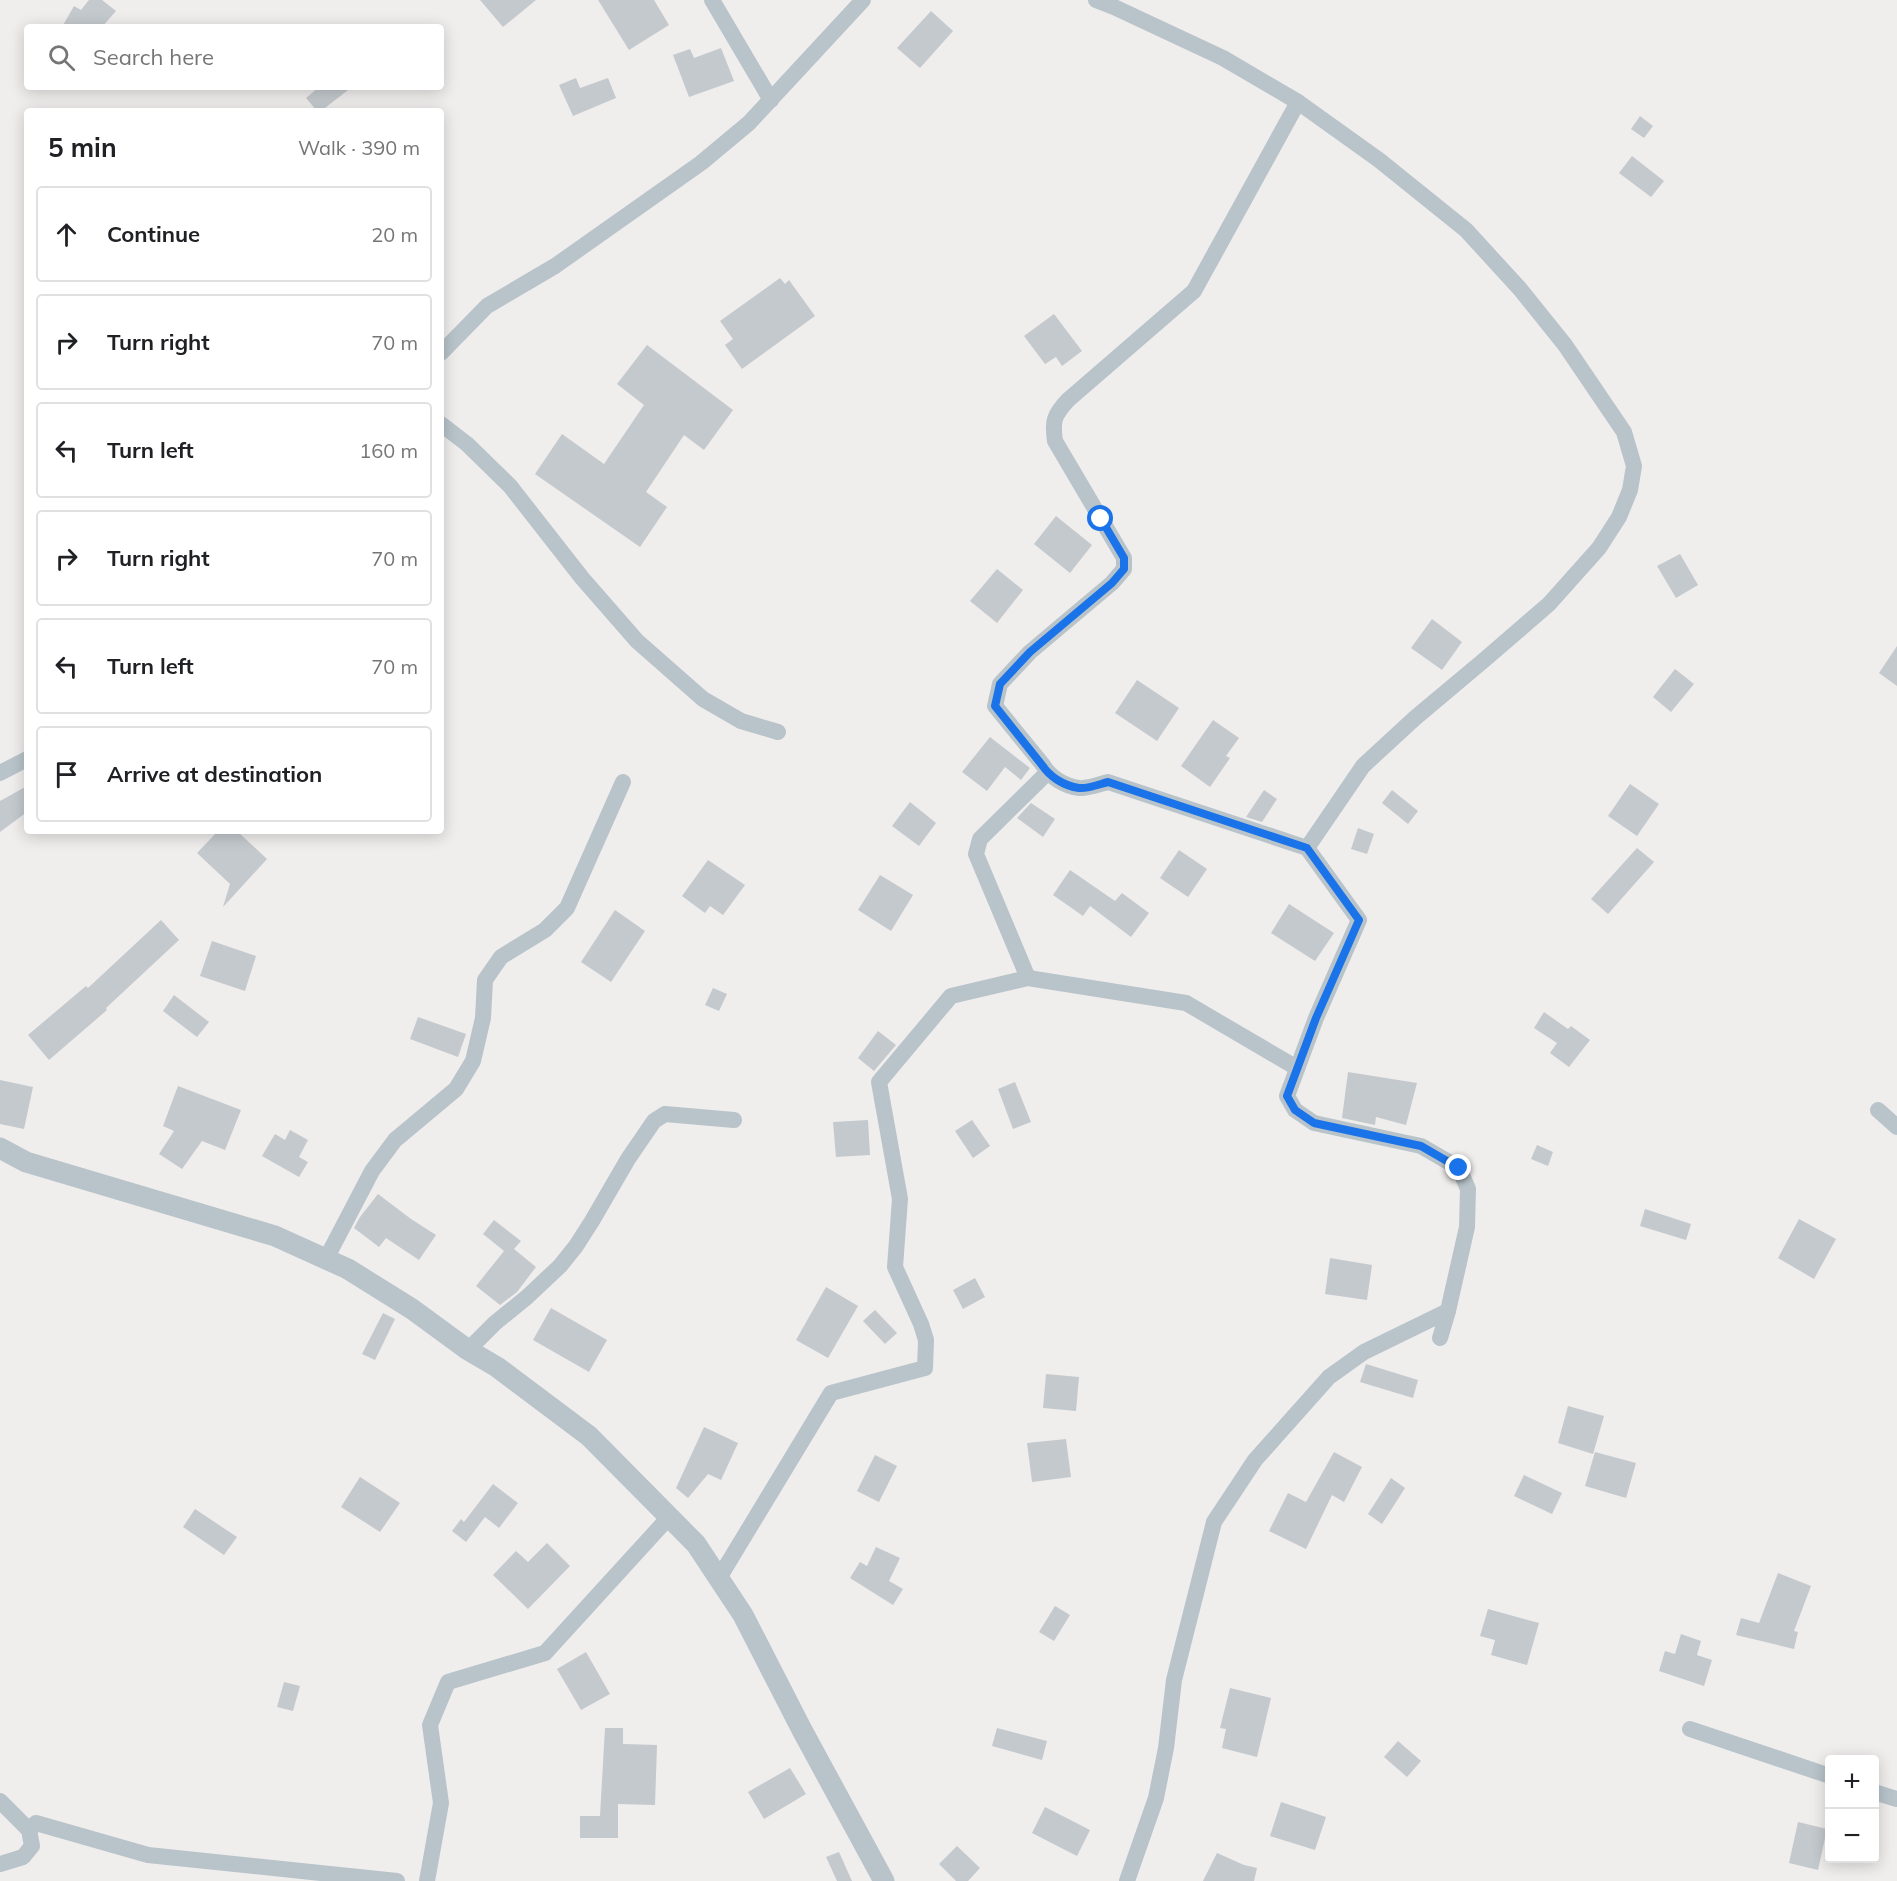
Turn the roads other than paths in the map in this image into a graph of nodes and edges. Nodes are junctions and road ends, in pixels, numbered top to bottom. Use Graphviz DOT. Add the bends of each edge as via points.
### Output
graph roads {
  1 [pos="712,0"];
  2 [pos="863,0"];
  3 [pos="1096,0"];
  4 [pos="771,100"];
  5 [pos="1298,102"];
  6 [pos="444,350"];
  7 [pos="444,426"];
  8 [pos="778,732"];
  9 [pos="24,761"];
  10 [pos="0,773"];
  11 [pos="1047,773"];
  12 [pos="623,782"];
  13 [pos="1307,848"];
  14 [pos="1028,978"];
  15 [pos="1298,1068"];
  16 [pos="1878,1110"];
  17 [pos="734,1120"];
  18 [pos="1897,1127"];
  19 [pos="0,1148"];
  20 [pos="326,1259"];
  21 [pos="1448,1311"];
  22 [pos="1440,1338"];
  23 [pos="468,1350"];
  24 [pos="670,1516"];
  25 [pos="719,1578"];
  26 [pos="1690,1729"];
  27 [pos="1825,1774"];
  28 [pos="1879,1793"];
  29 [pos="1897,1799"];
  30 [pos="0,1801"];
  31 [pos="29,1830"];
  32 [pos="0,1864"];
  33 [pos="397,1881"];
  34 [pos="427,1881"];
  35 [pos="884,1881"];
  36 [pos="1127,1881"];
  1 -- 4 [label="street"];
  2 -- 4 [label="street"];
  3 -- 5 [label="street" via="1223,58"];
  4 -- 6 [label="street" via="700,163 555,266 487,306"];
  5 -- 11 [label="street" via="1194,291 1057,411 1055,441 1124,558 1124,569 1030,652 1000,684 995,706"];
  5 -- 13 [label="street" via="1466,230 1565,345 1624,432 1634,466 1619,517 1599,548 1549,604 1363,766"];
  7 -- 8 [label="street" via="510,486 637,641 704,699 741,721"];
  9 -- 10 [label="street"];
  11 -- 13 [label="street" via="1079,788 1108,782"];
  11 -- 14 [label="street" via="980,839 976,854"];
  12 -- 20 [label="street" via="567,908 545,930 501,957 485,980 483,1018 473,1061 456,1089 395,1140 372,1171"];
  13 -- 15 [label="street" via="1359,920"];
  14 -- 15 [label="street" via="1186,1003"];
  14 -- 25 [label="street" via="951,996 879,1082 900,1199 895,1267 926,1340 925,1368 831,1393"];
  15 -- 21 [label="street" via="1287,1096 1295,1110 1314,1123 1421,1146 1459,1168 1468,1190 1467,1227"];
  16 -- 18 [label="street"];
  17 -- 23 [label="street" via="665,1114 654,1121 565,1260"];
  19 -- 20 [label="street" via="26,1162 275,1236"];
  20 -- 23 [label="street" via="412,1309"];
  21 -- 22 [label="street"];
  21 -- 36 [label="street" via="1364,1352 1329,1377 1255,1460 1214,1522 1174,1680 1156,1798"];
  23 -- 24 [label="street" via="589,1436"];
  24 -- 25 [label="street" via="696,1544"];
  24 -- 34 [label="street" via="545,1653 448,1682 430,1725 441,1803"];
  25 -- 35 [label="street" via="743,1615"];
  26 -- 27 [label="street"];
  28 -- 29 [label="street"];
  30 -- 31 [label="street"];
  31 -- 32 [label="street" via="32,1846 23,1857"];
  31 -- 33 [label="street" via="36,1823 148,1855"];
}
